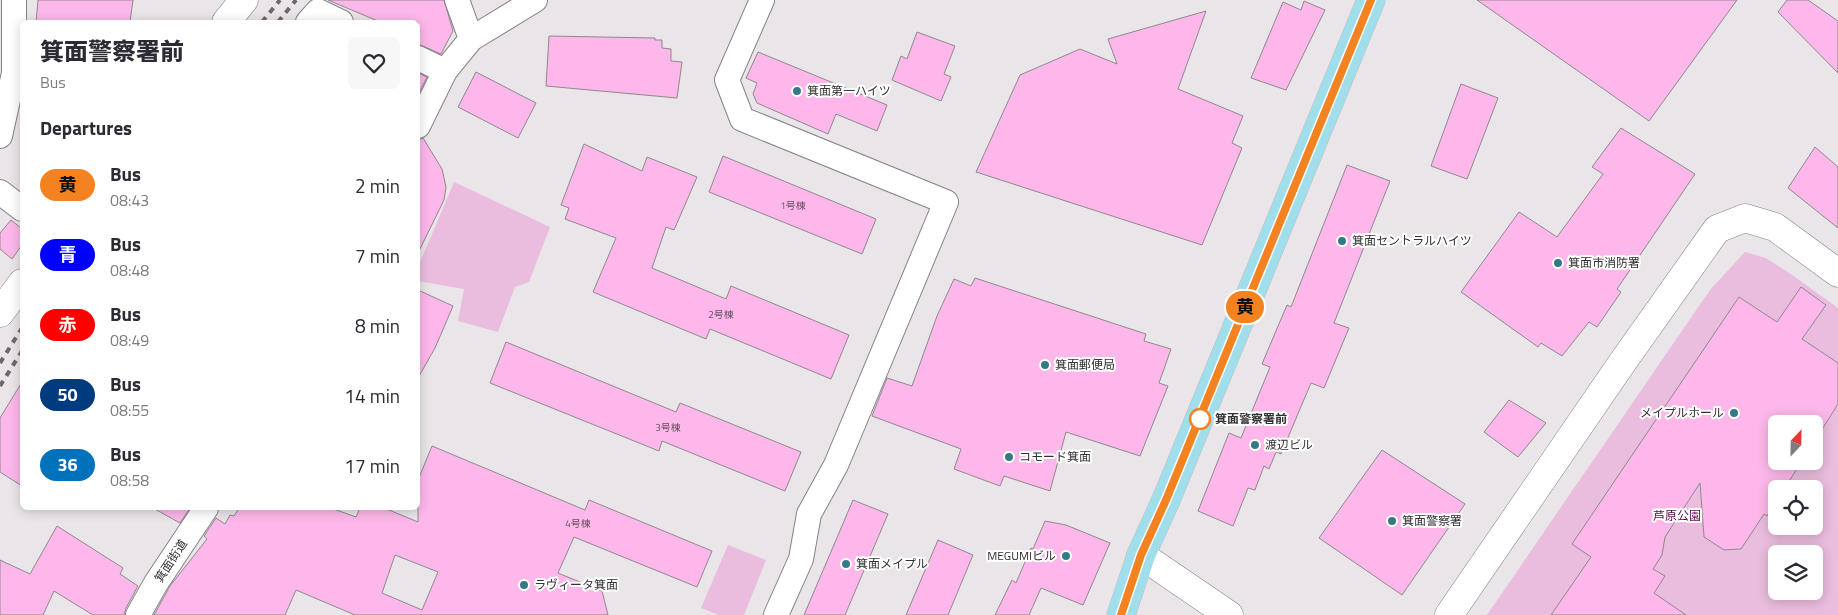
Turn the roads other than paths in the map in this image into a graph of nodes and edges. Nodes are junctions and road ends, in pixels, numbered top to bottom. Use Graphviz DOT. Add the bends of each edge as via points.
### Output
graph roads {
  1 [pos="14,0"];
  2 [pos="244,0"];
  3 [pos="457,0"];
  4 [pos="535,0"];
  5 [pos="762,0"];
  6 [pos="1371,0"];
  7 [pos="228,20"];
  8 [pos="310,20"];
  9 [pos="338,20"];
  10 [pos="471,39"];
  11 [pos="420,59"];
  12 [pos="445,71"];
  13 [pos="420,122"];
  14 [pos="0,136"];
  15 [pos="0,192"];
  16 [pos="20,207"];
  17 [pos="1838,273"];
  18 [pos="20,286"];
  19 [pos="0,313"];
  20 [pos="205,510"];
  21 [pos="1141,555"];
  22 [pos="138,615"];
  23 [pos="776,615"];
  24 [pos="1121,615"];
  25 [pos="1229,615"];
  26 [pos="1449,615"];
  1 -- 14 [label="street" via="14,73"];
  2 -- 7 [label="street"];
  3 -- 10 [label="street"];
  4 -- 10 [label="street"];
  5 -- 23 [label="street" via="727,80 742,119 946,202 836,465 809,514 801,558"];
  6 -- 21 [label="main road"];
  8 -- 9 [label="street" via="318,11"];
  10 -- 12 [label="street"];
  11 -- 12 [label="street"];
  12 -- 13 [label="street"];
  15 -- 16 [label="street"];
  17 -- 26 [label="street" via="1775,227 1745,218 1717,229"];
  18 -- 19 [label="street"];
  20 -- 22 [label="street, 箕面街道"];
  21 -- 24 [label="main road"];
  21 -- 25 [label="street"];
}
